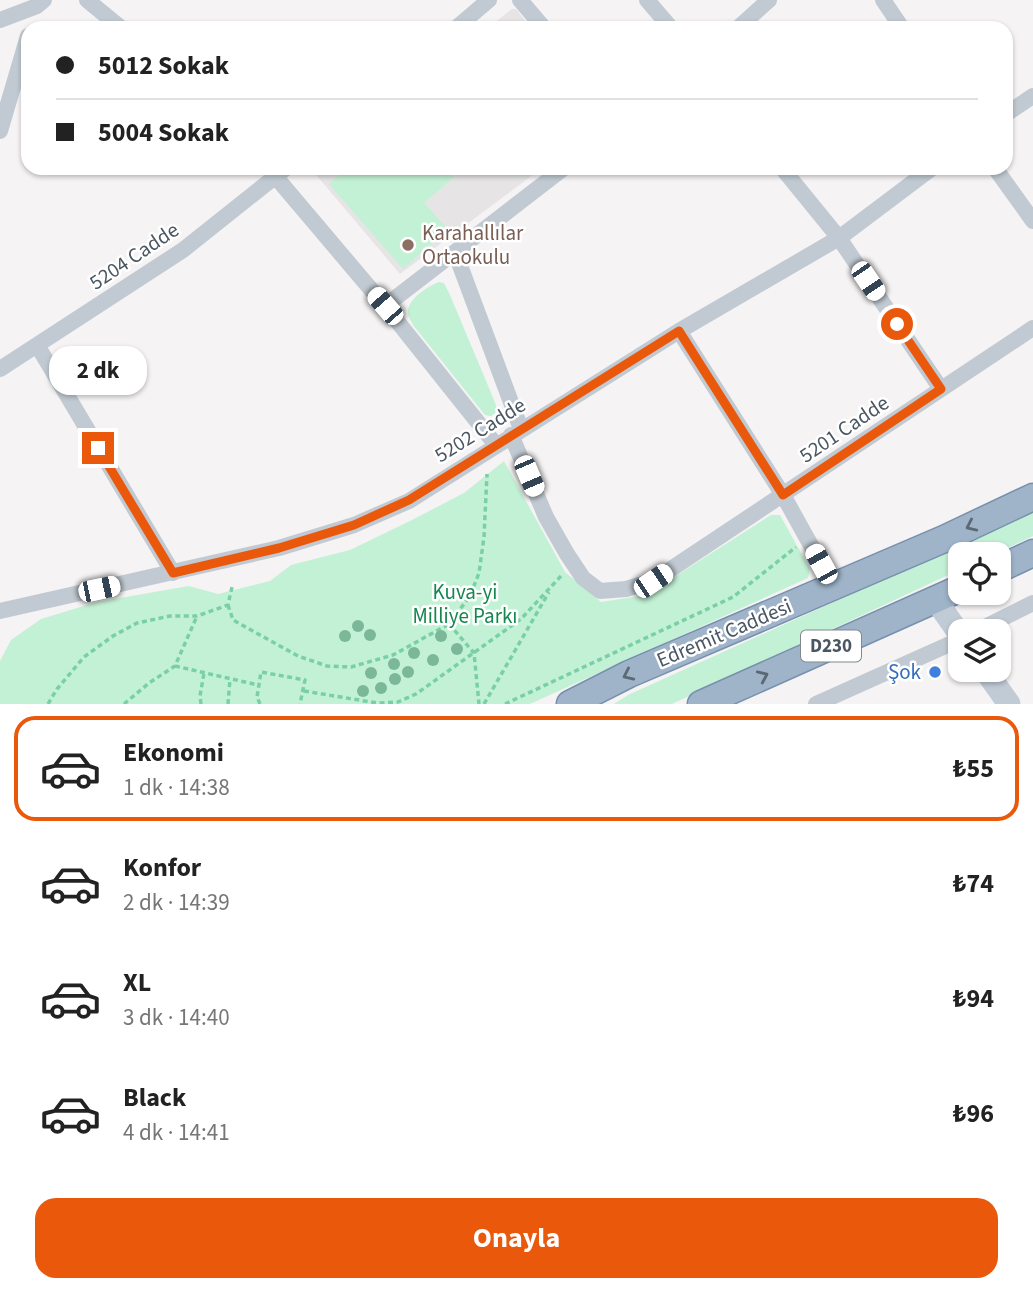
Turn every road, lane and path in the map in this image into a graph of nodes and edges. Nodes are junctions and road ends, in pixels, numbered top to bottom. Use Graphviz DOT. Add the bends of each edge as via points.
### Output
graph roads {
  1 [pos="87,0"];
  2 [pos="489,0"];
  3 [pos="520,0"];
  4 [pos="647,0"];
  5 [pos="769,0"];
  6 [pos="883,0"];
  7 [pos="40,2"];
  8 [pos="0,20"];
  9 [pos="33,21"];
  10 [pos="112,21"];
  11 [pos="464,21"];
  12 [pos="538,21"];
  13 [pos="665,21"];
  14 [pos="745,21"];
  15 [pos="897,21"];
  16 [pos="21,60"];
  17 [pos="1033,96"];
  18 [pos="1013,109"];
  19 [pos="0,131"];
  20 [pos="276,175"];
  21 [pos="282,175"];
  22 [pos="555,175"];
  23 [pos="788,175"];
  24 [pos="923,175"];
  25 [pos="1000,175"];
  26 [pos="1033,221"];
  27 [pos="839,237"];
  28 [pos="456,252"];
  29 [pos="385,306"];
  30 [pos="1033,328"];
  31 [pos="679,331"];
  32 [pos="37,345"];
  33 [pos="0,369"];
  34 [pos="941,389"];
  35 [pos="516,432"];
  36 [pos="496,445"];
  37 [pos="487,474"];
  38 [pos="783,495"];
  39 [pos="1033,497"];
  40 [pos="798,546"];
  41 [pos="1033,554"];
  42 [pos="1011,564"];
  43 [pos="565,572"];
  44 [pos="173,573"];
  45 [pos="554,584"];
  46 [pos="232,587"];
  47 [pos="834,587"];
  48 [pos="948,593"];
  49 [pos="935,599"];
  50 [pos="1033,603"];
  51 [pos="228,605"];
  52 [pos="0,611"];
  53 [pos="197,616"];
  54 [pos="949,619"];
  55 [pos="1001,619"];
  56 [pos="449,624"];
  57 [pos="948,643"];
  58 [pos="474,653"];
  59 [pos="174,666"];
  60 [pos="204,673"];
  61 [pos="230,679"];
  62 [pos="993,682"];
  63 [pos="258,685"];
  64 [pos="304,691"];
  65 [pos="336,697"];
  66 [pos="359,702"];
  67 [pos="48,704"];
  68 [pos="124,704"];
  69 [pos="201,704"];
  70 [pos="228,704"];
  71 [pos="260,704"];
  72 [pos="300,704"];
  73 [pos="334,704"];
  74 [pos="482,704"];
  75 [pos="505,704"];
  76 [pos="570,704"];
  77 [pos="701,704"];
  78 [pos="816,704"];
  79 [pos="1009,704"];
  1 -- 10 [label="street"];
  2 -- 11 [label="street"];
  3 -- 12 [label="street"];
  4 -- 13 [label="street"];
  5 -- 14 [label="street"];
  6 -- 15 [label="street"];
  7 -- 8 [label="street"];
  7 -- 9 [label="street"];
  16 -- 19 [label="street"];
  17 -- 18 [label="street"];
  20 -- 32 [label="street, 5204 Cadde" via="183,250"];
  21 -- 29 [label="street"];
  22 -- 28 [label="street"];
  23 -- 27 [label="street"];
  24 -- 27 [label="street, 5202 Cadde"];
  25 -- 26 [label="street"];
  27 -- 31 [label="street, 5202 Cadde"];
  27 -- 34 [label="street"];
  28 -- 29 [label="street"];
  28 -- 35 [label="street"];
  29 -- 36 [label="street"];
  30 -- 34 [label="street, 5201 Cadde"];
  31 -- 35 [label="street, 5202 Cadde"];
  31 -- 38 [label="street"];
  32 -- 33 [label="street, 5204 Cadde"];
  32 -- 44 [label="street"];
  34 -- 38 [label="street, 5201 Cadde"];
  35 -- 36 [label="street, 5202 Cadde"];
  35 -- 38 [label="street, 5201 Cadde" via="546,517 583,578 600,591 653,581"];
  36 -- 44 [label="street, 5202 Cadde" via="409,500 354,525"];
  37 -- 56 [label="path" via="479,573 470,596"];
  38 -- 47 [label="street"];
  39 -- 47 [label="highway, Edremit Caddesi / D230, one-way"];
  40 -- 75 [label="path" via="733,597"];
  41 -- 42 [label="highway"];
  43 -- 45 [label="path"];
  44 -- 52 [label="street, 5202 Cadde"];
  45 -- 58 [label="path" via="521,619"];
  45 -- 74 [label="path"];
  46 -- 51 [label="path"];
  47 -- 76 [label="highway, Edremit Caddesi / D230, one-way" via="629,674"];
  48 -- 49 [label="highway, D230"];
  49 -- 54 [label="main road"];
  77 -- 49 [label="highway, D230, one-way"];
  50 -- 55 [label="street"];
  51 -- 53 [label="path"];
  51 -- 56 [label="path" via="233,620 298,656 327,666 351,667 393,655"];
  53 -- 59 [label="path"];
  53 -- 67 [label="path" via="137,623 113,636 84,657"];
  56 -- 58 [label="path"];
  57 -- 78 [label="street"];
  58 -- 66 [label="path" via="398,702"];
  58 -- 74 [label="path"];
  59 -- 60 [label="path"];
  59 -- 68 [label="path"];
  60 -- 61 [label="path"];
  60 -- 69 [label="path"];
  61 -- 63 [label="path"];
  61 -- 70 [label="path"];
  62 -- 79 [label="main road"];
  63 -- 64 [label="path" via="261,672 305,680"];
  63 -- 71 [label="path"];
  64 -- 65 [label="path"];
  64 -- 72 [label="path"];
  65 -- 66 [label="path"];
  65 -- 73 [label="path"];
}
